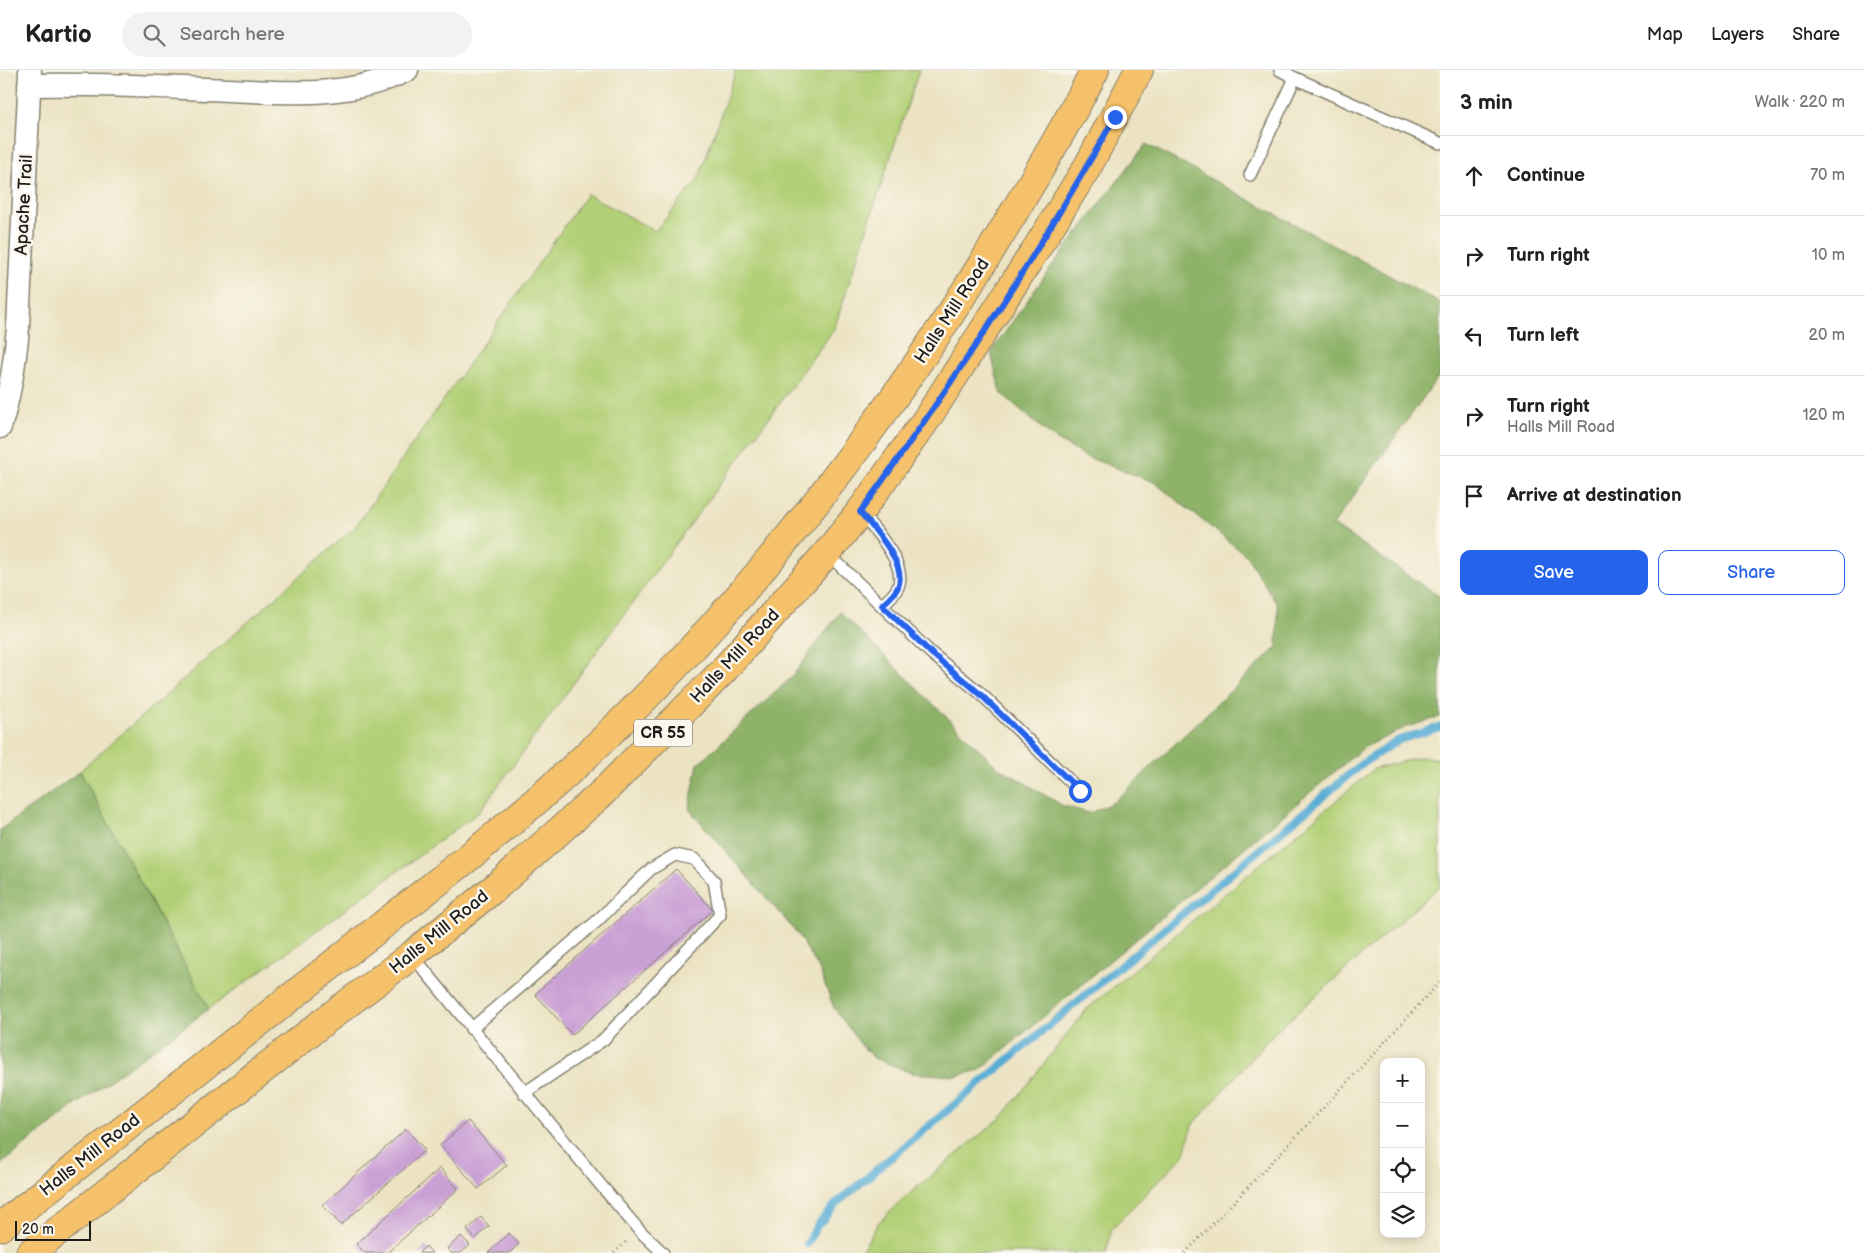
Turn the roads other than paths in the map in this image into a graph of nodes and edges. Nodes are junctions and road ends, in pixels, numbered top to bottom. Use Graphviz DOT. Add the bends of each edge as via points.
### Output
graph roads {
  1 [pos="407,70"];
  2 [pos="1094,70"];
  3 [pos="1139,70"];
  4 [pos="1280,70"];
  5 [pos="29,77"];
  6 [pos="1295,78"];
  7 [pos="1440,143"];
  8 [pos="1250,175"];
  9 [pos="0,427"];
  10 [pos="860,512"];
  11 [pos="827,554"];
  12 [pos="882,605"];
  13 [pos="1080,791"];
  14 [pos="412,955"];
  15 [pos="471,1029"];
  16 [pos="524,1093"];
  17 [pos="0,1227"];
  18 [pos="30,1253"];
  19 [pos="663,1253"];
  1 -- 5 [label="street" via="355,87 310,93 82,84"];
  2 -- 17 [label="main road, Halls Mill Road / CR 55" via="1013,214 894,399 797,528 696,646 572,769 473,854"];
  3 -- 10 [label="main road, Halls Mill Road / CR 55" via="1088,166 991,322"];
  4 -- 6 [label="lane"];
  5 -- 9 [label="street, Apache Trail" via="18,328 14,369"];
  6 -- 7 [label="lane"];
  6 -- 8 [label="lane"];
  10 -- 11 [label="main road, Halls Mill Road / CR 55"];
  10 -- 12 [label="lane" via="888,547 899,572 898,587"];
  11 -- 12 [label="lane"];
  11 -- 14 [label="main road, Halls Mill Road / CR 55" via="720,673 600,795"];
  12 -- 13 [label="lane"];
  14 -- 15 [label="lane"];
  14 -- 18 [label="main road, Halls Mill Road / CR 55"];
  15 -- 16 [label="lane"];
  15 -- 16 [label="lane" via="659,864 675,855 694,859 714,881 720,914 603,1040"];
  16 -- 19 [label="lane"];
}
